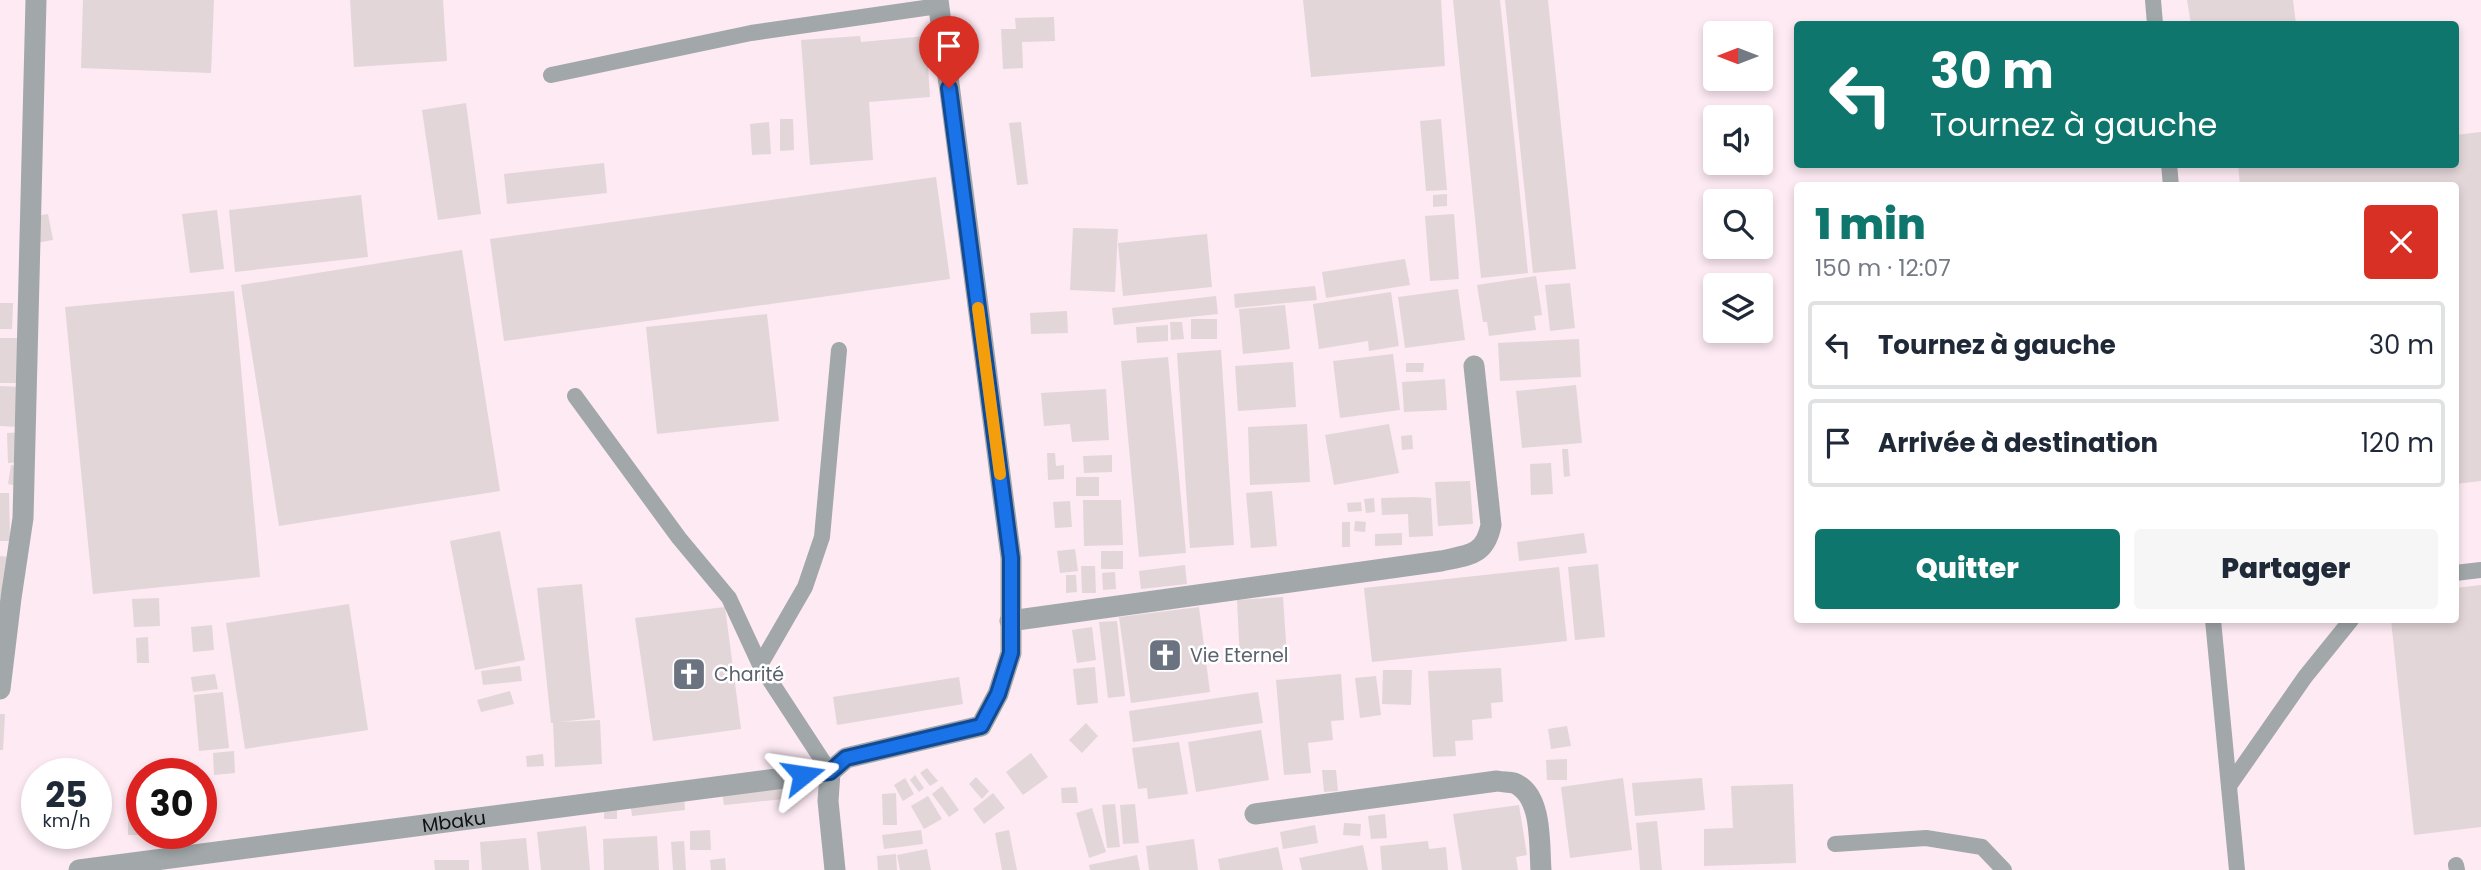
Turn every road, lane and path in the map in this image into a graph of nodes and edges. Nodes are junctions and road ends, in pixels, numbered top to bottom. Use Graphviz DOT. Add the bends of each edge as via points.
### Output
graph roads {
  1 [pos="36,0"];
  2 [pos="2153,0"];
  3 [pos="938,3"];
  4 [pos="2155,21"];
  5 [pos="551,75"];
  6 [pos="839,350"];
  7 [pos="1474,366"];
  8 [pos="575,396"];
  9 [pos="2481,570"];
  10 [pos="2459,573"];
  11 [pos="1010,621"];
  12 [pos="2213,623"];
  13 [pos="2349,623"];
  14 [pos="760,665"];
  15 [pos="0,689"];
  16 [pos="830,772"];
  17 [pos="2229,786"];
  18 [pos="1255,814"];
  19 [pos="1835,844"];
  20 [pos="79,870"];
  21 [pos="835,870"];
  22 [pos="1541,870"];
  23 [pos="2004,870"];
  24 [pos="2237,870"];
  1 -- 15 [label="street" via="23,518"];
  2 -- 4 [label="lane"];
  3 -- 5 [label="lane" via="751,33"];
  3 -- 11 [label="street" via="1011,558"];
  6 -- 14 [label="lane" via="822,537 805,587"];
  7 -- 11 [label="street" via="1490,525 1488,541 1472,554"];
  8 -- 14 [label="lane" via="729,598"];
  9 -- 10 [label="lane"];
  11 -- 16 [label="street" via="1011,653 998,694 981,726 846,758"];
  12 -- 17 [label="lane"];
  13 -- 17 [label="lane"];
  14 -- 16 [label="lane"];
  16 -- 20 [label="street, Mbaku"];
  16 -- 21 [label="street"];
  17 -- 24 [label="lane"];
  18 -- 22 [label="street" via="1497,781 1514,783 1527,792 1534,806"];
  19 -- 23 [label="lane" via="1926,838 1960,843 1982,847"];
}
